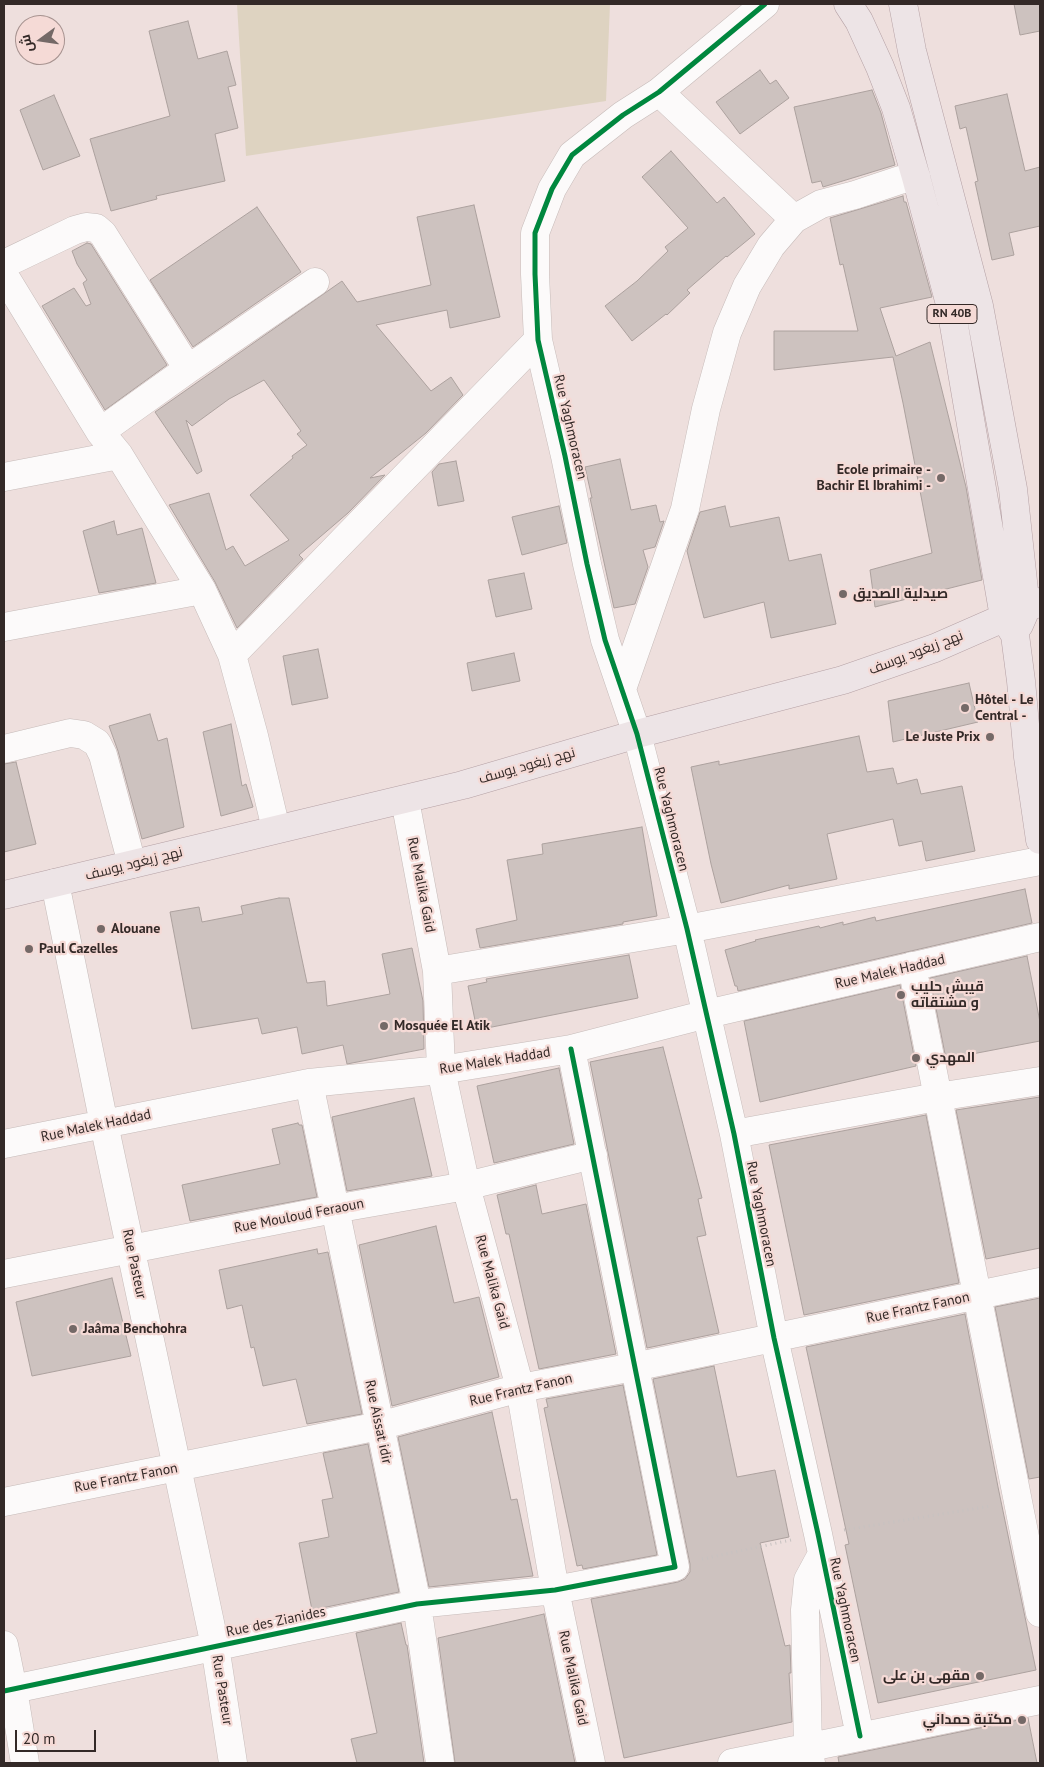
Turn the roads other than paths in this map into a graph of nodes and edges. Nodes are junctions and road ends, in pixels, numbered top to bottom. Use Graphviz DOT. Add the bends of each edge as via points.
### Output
graph roads {
  1 [pos="765,4"];
  2 [pos="848,4"];
  3 [pos="903,4"];
  4 [pos="659,92"];
  5 [pos="916,178"];
  6 [pos="794,219"];
  7 [pos="4,264"];
  8 [pos="4,275"];
  9 [pos="315,282"];
  10 [pos="538,340"];
  11 [pos="188,369"];
  12 [pos="100,432"];
  13 [pos="118,455"];
  14 [pos="4,477"];
  15 [pos="202,590"];
  16 [pos="1021,616"];
  17 [pos="4,627"];
  18 [pos="232,655"];
  19 [pos="622,689"];
  20 [pos="637,734"];
  21 [pos="4,749"];
  22 [pos="405,800"];
  23 [pos="276,829"];
  24 [pos="1040,840"];
  25 [pos="1040,861"];
  26 [pos="132,864"];
  27 [pos="56,883"];
  28 [pos="4,896"];
  29 [pos="687,930"];
  30 [pos="1040,937"];
  31 [pos="912,966"];
  32 [pos="437,971"];
  33 [pos="707,1014"];
  34 [pos="571,1049"];
  35 [pos="441,1070"];
  36 [pos="1040,1082"];
  37 [pos="309,1083"];
  38 [pos="937,1097"];
  39 [pos="104,1124"];
  40 [pos="734,1134"];
  41 [pos="4,1144"];
  42 [pos="593,1155"];
  43 [pos="466,1186"];
  44 [pos="334,1209"];
  45 [pos="130,1248"];
  46 [pos="4,1274"];
  47 [pos="1040,1282"];
  48 [pos="979,1296"];
  49 [pos="774,1338"];
  50 [pos="634,1367"];
  51 [pos="520,1388"];
  52 [pos="379,1426"];
  53 [pos="176,1468"];
  54 [pos="1030,1499"];
  55 [pos="4,1502"];
  56 [pos="820,1544"];
  57 [pos="555,1590"];
  58 [pos="417,1604"];
  59 [pos="1040,1613"];
  60 [pos="4,1645"];
  61 [pos="214,1646"];
  62 [pos="8,1690"];
  63 [pos="1040,1700"];
  64 [pos="860,1736"];
  65 [pos="809,1756"];
  66 [pos="24,1763"];
  67 [pos="233,1763"];
  68 [pos="440,1763"];
  69 [pos="591,1763"];
  70 [pos="732,1763"];
  1 -- 4 [label="street, Rue Yaghmoracen"];
  2 -- 5 [label="main road, RN 40B" via="880,66"];
  3 -- 16 [label="main road, RN 40B" via="912,51 979,306 1013,489"];
  4 -- 6 [label="street"];
  4 -- 10 [label="street, Rue Yaghmoracen" via="572,155 552,189 536,233"];
  5 -- 6 [label="street" via="820,204"];
  5 -- 16 [label="main road, RN 40B" via="951,308"];
  6 -- 19 [label="street" via="771,246 747,286 727,333 706,409 685,509"];
  7 -- 11 [label="street" via="75,230 96,228 103,234"];
  8 -- 12 [label="street"];
  9 -- 11 [label="street"];
  10 -- 18 [label="street"];
  10 -- 19 [label="street, Rue Yaghmoracen" via="598,612"];
  11 -- 12 [label="street"];
  12 -- 13 [label="street"];
  13 -- 14 [label="street"];
  13 -- 15 [label="street"];
  15 -- 17 [label="street"];
  15 -- 18 [label="street"];
  16 -- 20 [label="main road, نهج زيغود يوسف" via="843,680"];
  16 -- 24 [label="main road, RN 40B" via="1021,681"];
  18 -- 23 [label="street"];
  19 -- 20 [label="street, Rue Yaghmoracen"];
  20 -- 22 [label="main road, نهج زيغود يوسف"];
  20 -- 29 [label="street, Rue Yaghmoracen"];
  21 -- 26 [label="street" via="70,733 84,735 97,743"];
  22 -- 23 [label="main road, نهج زيغود يوسف"];
  22 -- 32 [label="street, Rue Malika Gaid"];
  23 -- 26 [label="main road, نهج زيغود يوسف"];
  25 -- 29 [label="street"];
  26 -- 27 [label="main road, نهج زيغود يوسف"];
  27 -- 28 [label="main road, نهج زيغود يوسف"];
  27 -- 39 [label="street, Rue Pasteur"];
  29 -- 32 [label="street"];
  29 -- 33 [label="street, Rue Yaghmoracen"];
  30 -- 31 [label="street, Rue Malek Haddad"];
  31 -- 33 [label="street, Rue Malek Haddad"];
  31 -- 38 [label="street"];
  32 -- 35 [label="street, Rue Malika Gaid"];
  33 -- 34 [label="street, Rue Malek Haddad"];
  33 -- 40 [label="street, Rue Yaghmoracen"];
  34 -- 35 [label="street, Rue Malek Haddad"];
  34 -- 42 [label="street"];
  35 -- 37 [label="street, Rue Malek Haddad"];
  35 -- 43 [label="street, Rue Malika Gaid"];
  36 -- 38 [label="street"];
  37 -- 39 [label="street, Rue Malek Haddad"];
  37 -- 44 [label="street, Rue Aissat idir"];
  38 -- 40 [label="street"];
  38 -- 48 [label="street"];
  39 -- 41 [label="street, Rue Malek Haddad"];
  39 -- 45 [label="street, Rue Pasteur"];
  40 -- 49 [label="street, Rue Yaghmoracen"];
  42 -- 43 [label="street, Rue Mouloud Feraoun"];
  42 -- 50 [label="street"];
  43 -- 44 [label="street, Rue Mouloud Feraoun"];
  43 -- 51 [label="street, Rue Malika Gaid"];
  44 -- 45 [label="street, Rue Mouloud Feraoun"];
  44 -- 52 [label="street, Rue Aissat idir"];
  45 -- 46 [label="street, Rue Mouloud Feraoun"];
  45 -- 53 [label="street, Rue Pasteur"];
  47 -- 48 [label="street, Rue Frantz Fanon"];
  48 -- 49 [label="street, Rue Frantz Fanon"];
  48 -- 54 [label="street"];
  49 -- 50 [label="street, Rue Frantz Fanon"];
  49 -- 56 [label="street, Rue Yaghmoracen"];
  50 -- 51 [label="street, Rue Frantz Fanon"];
  50 -- 57 [label="street, Rue des Zianides" via="675,1567"];
  51 -- 52 [label="street, Rue Frantz Fanon"];
  51 -- 57 [label="street, Rue Malika Gaid"];
  52 -- 53 [label="street, Rue Frantz Fanon"];
  52 -- 58 [label="street, Rue Aissat idir"];
  53 -- 55 [label="street, Rue Frantz Fanon"];
  53 -- 61 [label="street, Rue Pasteur"];
  54 -- 59 [label="street"];
  56 -- 64 [label="street, Rue Yaghmoracen"];
  56 -- 65 [label="street" via="808,1580 805,1610"];
  57 -- 58 [label="street, Rue des Zianides"];
  57 -- 69 [label="street, Rue Malika Gaid"];
  58 -- 61 [label="street, Rue des Zianides"];
  58 -- 68 [label="street, Rue Aissat idir"];
  60 -- 62 [label="street"];
  61 -- 62 [label="street, Rue des Zianides"];
  61 -- 67 [label="street, Rue Pasteur"];
  62 -- 66 [label="street"];
  63 -- 64 [label="street"];
  64 -- 65 [label="street"];
  65 -- 70 [label="street"];
}
